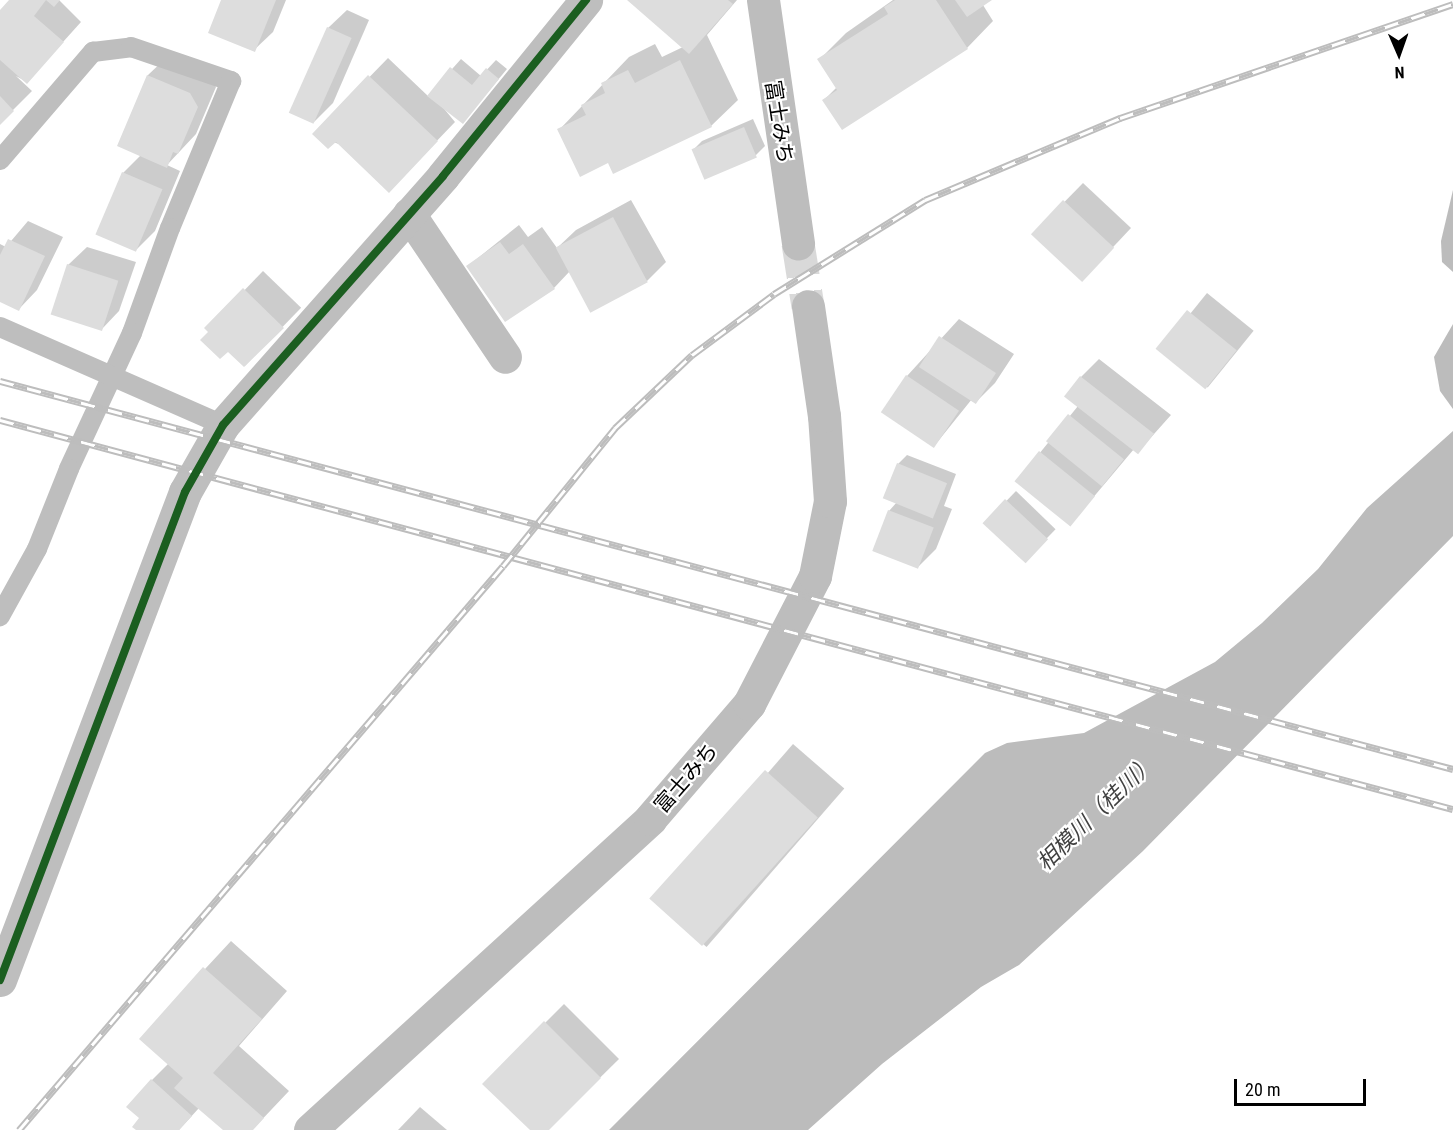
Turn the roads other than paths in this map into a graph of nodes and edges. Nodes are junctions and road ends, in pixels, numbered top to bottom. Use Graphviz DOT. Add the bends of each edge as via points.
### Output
graph roads {
  1 [pos="586,0"];
  2 [pos="763,0"];
  3 [pos="0,160"];
  4 [pos="410,214"];
  5 [pos="798,243"];
  6 [pos="808,306"];
  7 [pos="0,327"];
  8 [pos="506,357"];
  9 [pos="112,377"];
  10 [pos="223,425"];
  11 [pos="0,616"];
  12 [pos="0,980"];
  13 [pos="310,1130"];
  1 -- 4 [label="street"];
  2 -- 5 [label="highway, 富士みち"];
  3 -- 9 [label="lane" via="93,52 131,47 231,81"];
  4 -- 8 [label="street"];
  4 -- 10 [label="street"];
  6 -- 13 [label="highway, 富士みち" via="824,416 830,501 815,576 749,704 650,819"];
  7 -- 9 [label="lane"];
  9 -- 10 [label="lane"];
  9 -- 11 [label="lane" via="37,549"];
  10 -- 12 [label="street" via="184,492"];
}
